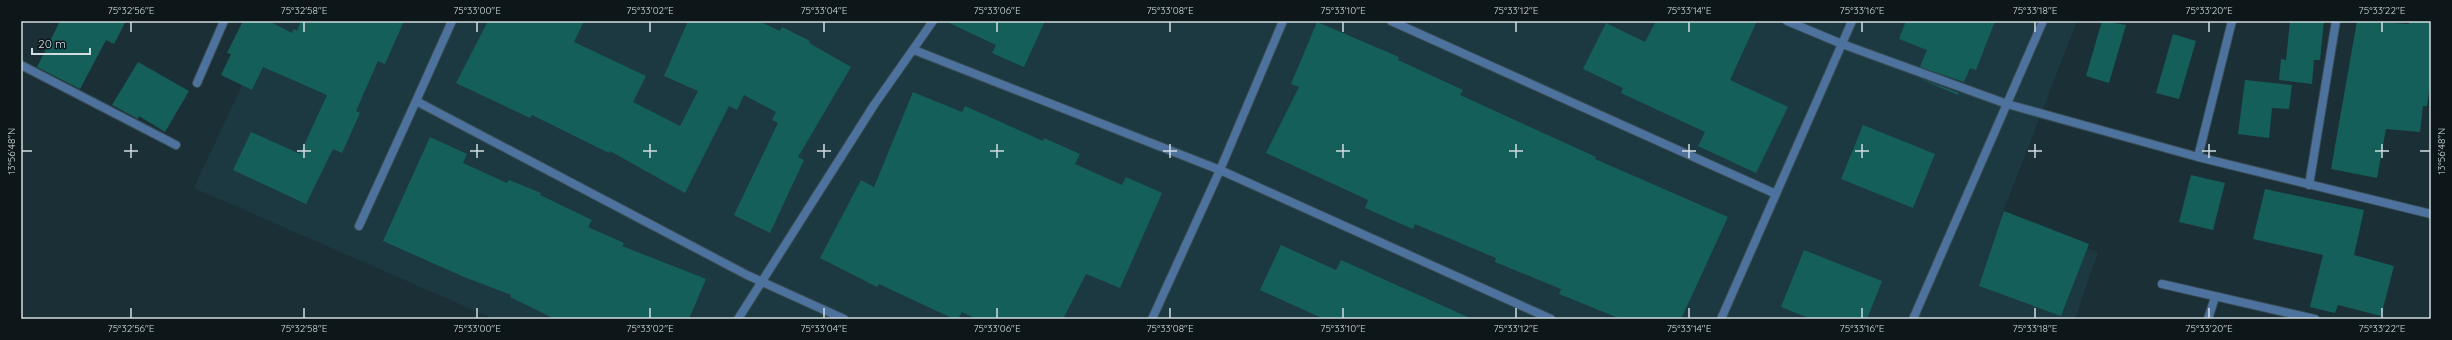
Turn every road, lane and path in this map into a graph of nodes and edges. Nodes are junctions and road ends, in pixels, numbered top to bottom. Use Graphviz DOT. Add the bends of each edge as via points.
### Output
graph roads {
  1 [pos="224,21"];
  2 [pos="452,21"];
  3 [pos="933,21"];
  4 [pos="1283,21"];
  5 [pos="1390,21"];
  6 [pos="1787,21"];
  7 [pos="1852,21"];
  8 [pos="2043,21"];
  9 [pos="2232,21"];
  10 [pos="2336,21"];
  11 [pos="1842,44"];
  12 [pos="914,50"];
  13 [pos="21,65"];
  14 [pos="197,83"];
  15 [pos="416,101"];
  16 [pos="2007,104"];
  17 [pos="176,145"];
  18 [pos="2198,157"];
  19 [pos="1220,170"];
  20 [pos="2309,184"];
  21 [pos="1776,194"];
  22 [pos="2431,212"];
  23 [pos="359,226"];
  24 [pos="762,282"];
  25 [pos="2162,284"];
  26 [pos="2215,296"];
  27 [pos="738,319"];
  28 [pos="844,319"];
  29 [pos="1152,319"];
  30 [pos="1551,319"];
  31 [pos="1721,319"];
  32 [pos="1913,319"];
  33 [pos="2208,319"];
  34 [pos="2315,319"];
  1 -- 14 [label="street"];
  2 -- 15 [label="street"];
  3 -- 12 [label="street"];
  4 -- 19 [label="street"];
  5 -- 21 [label="street"];
  6 -- 11 [label="street"];
  7 -- 11 [label="street"];
  8 -- 16 [label="street"];
  9 -- 18 [label="street"];
  10 -- 20 [label="street"];
  11 -- 16 [label="street"];
  11 -- 21 [label="street"];
  12 -- 19 [label="street"];
  12 -- 24 [label="street" via="874,105"];
  13 -- 17 [label="street"];
  15 -- 23 [label="street"];
  15 -- 24 [label="street"];
  16 -- 18 [label="street"];
  16 -- 32 [label="street"];
  18 -- 20 [label="street"];
  19 -- 29 [label="street"];
  19 -- 30 [label="street"];
  20 -- 22 [label="street"];
  21 -- 31 [label="street"];
  24 -- 27 [label="street"];
  24 -- 28 [label="street"];
  25 -- 26 [label="street"];
  26 -- 33 [label="street"];
  26 -- 34 [label="street"];
}
